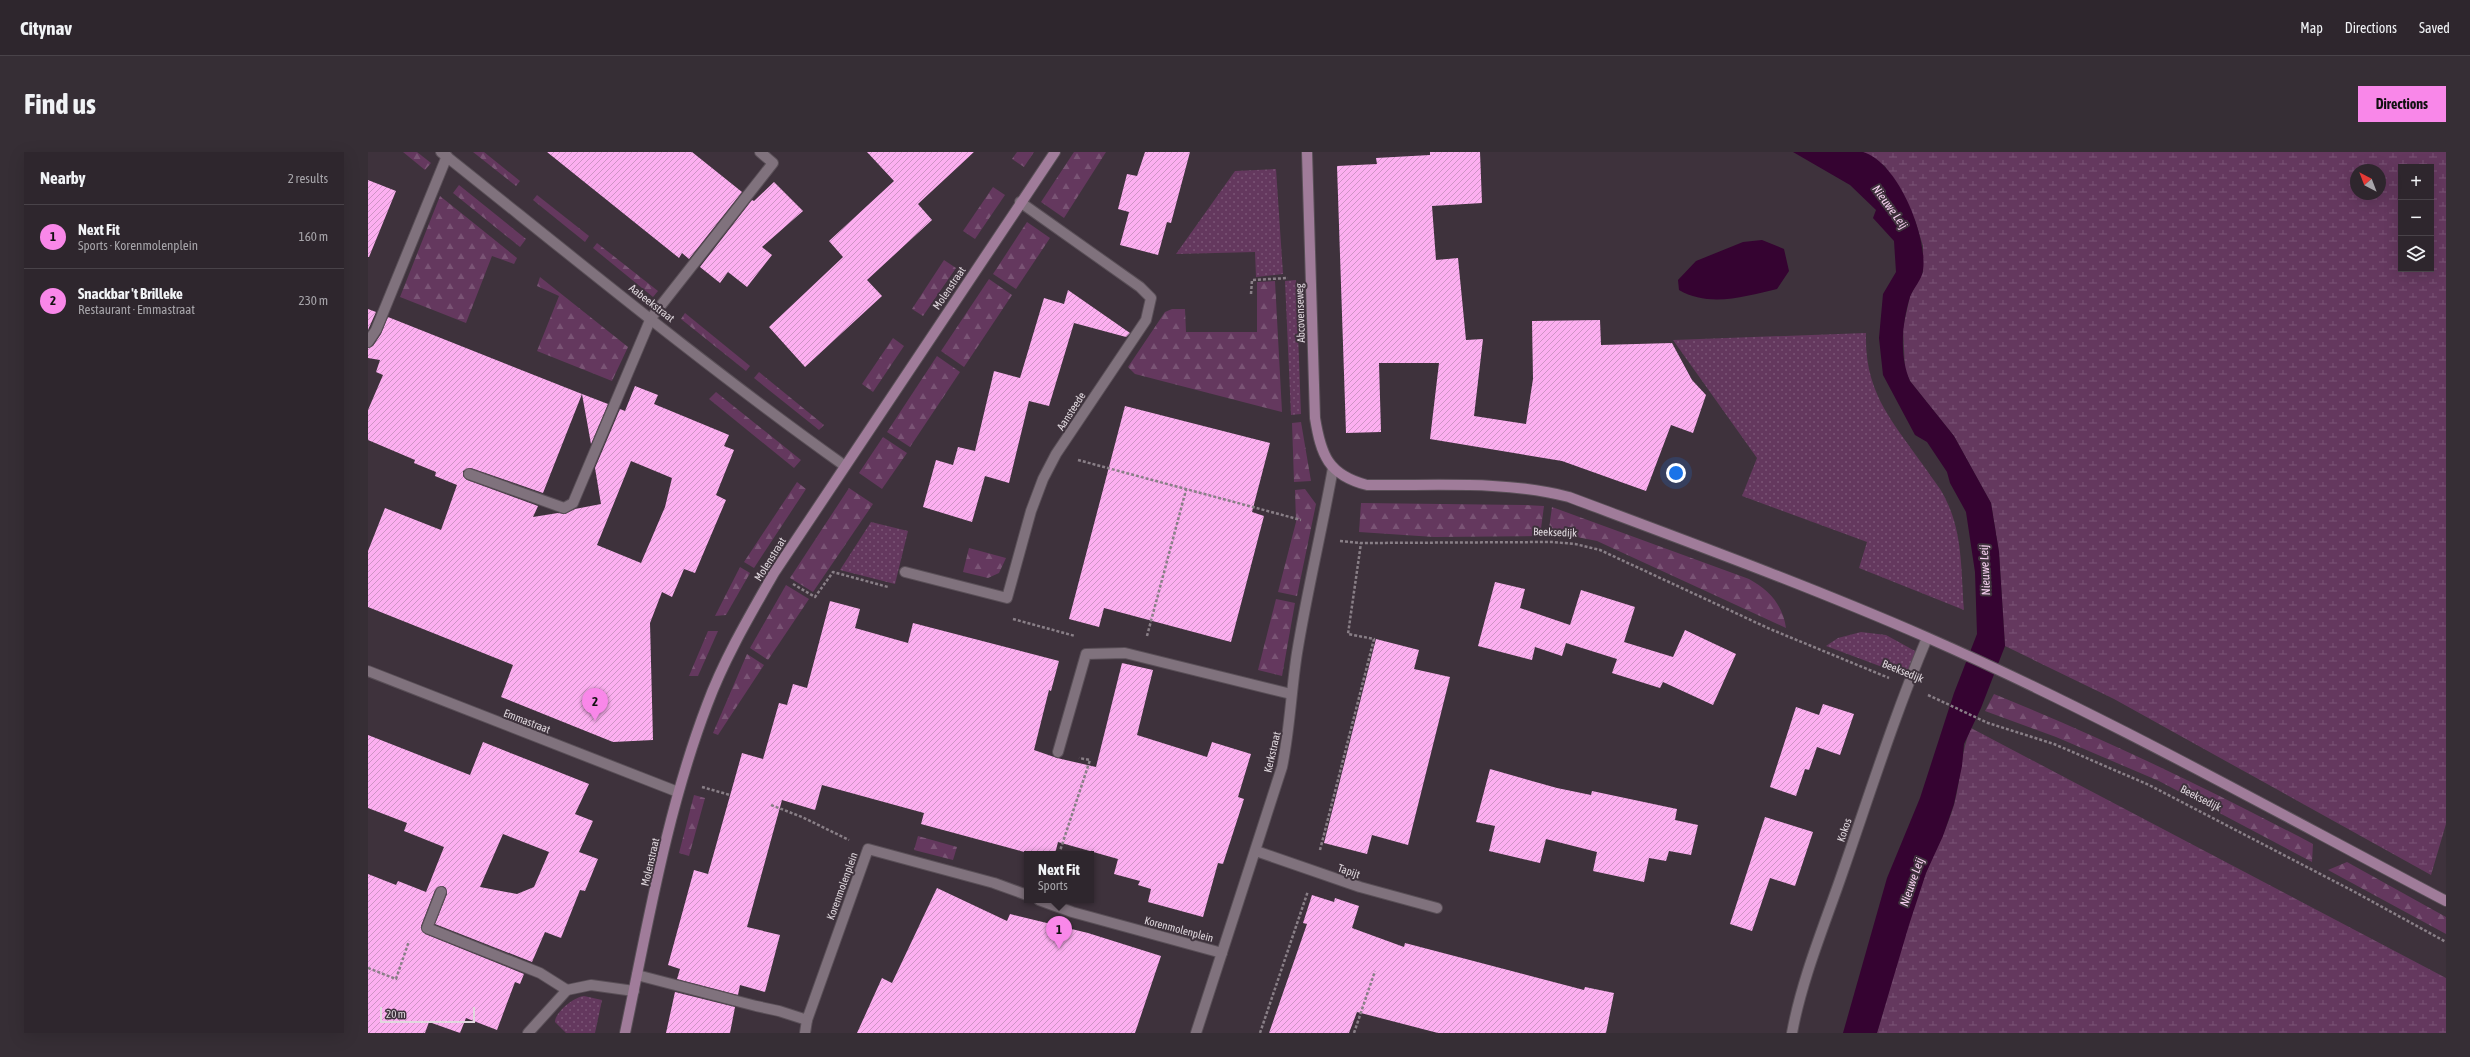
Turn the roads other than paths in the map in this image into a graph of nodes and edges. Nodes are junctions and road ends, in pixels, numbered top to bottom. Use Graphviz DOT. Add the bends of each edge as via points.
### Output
graph roads {
  1 [pos="760,152"];
  2 [pos="1055,152"];
  3 [pos="1307,152"];
  4 [pos="444,154"];
  5 [pos="1020,202"];
  6 [pos="651,318"];
  7 [pos="368,342"];
  8 [pos="845,466"];
  9 [pos="1333,468"];
  10 [pos="469,474"];
  11 [pos="905,572"];
  12 [pos="1927,638"];
  13 [pos="368,671"];
  14 [pos="1291,694"];
  15 [pos="1058,752"];
  16 [pos="678,792"];
  17 [pos="1256,851"];
  18 [pos="441,892"];
  19 [pos="1024,895"];
  20 [pos="2446,901"];
  21 [pos="1047,903"];
  22 [pos="1437,908"];
  23 [pos="1222,953"];
  24 [pos="637,975"];
  25 [pos="567,990"];
  26 [pos="634,991"];
  27 [pos="807,1020"];
  28 [pos="528,1033"];
  29 [pos="625,1033"];
  30 [pos="806,1033"];
  31 [pos="1196,1033"];
  32 [pos="1792,1033"];
  1 -- 6 [label="street" via="773,164"];
  2 -- 5 [label="street, Molenstraat"];
  3 -- 9 [label="street, Abcovenseweg" via="1316,418 1320,445"];
  4 -- 6 [label="street, Aabeekstraat"];
  4 -- 7 [label="street, Aabeekstraat" via="376,330"];
  5 -- 8 [label="street, Molenstraat"];
  5 -- 11 [label="street, Aansteede" via="1140,287 1151,298 1146,320 1056,454 1043,479 1031,511 1007,598"];
  6 -- 8 [label="street, Aabeekstraat"];
  6 -- 10 [label="street" via="573,503 564,508"];
  8 -- 16 [label="street, Molenstraat" via="774,573 746,621 707,703"];
  9 -- 12 [label="street, Beeksedijk" via="1349,480 1366,485 1507,488 1546,491 1569,497 1775,574"];
  9 -- 14 [label="street, Kerkstraat" via="1298,642"];
  12 -- 20 [label="street, Beeksedijk" via="2016,679 2317,832"];
  12 -- 32 [label="street, Kokos" via="1810,965"];
  13 -- 16 [label="street, Emmastraat"];
  14 -- 15 [label="street" via="1125,653 1086,654"];
  14 -- 17 [label="street, Kerkstraat" via="1289,732 1282,766"];
  16 -- 24 [label="street, Molenstraat"];
  17 -- 22 [label="street, Tapijt" via="1360,887"];
  17 -- 23 [label="street, Kerkstraat"];
  18 -- 25 [label="street" via="427,928 540,973"];
  19 -- 27 [label="street, Korenmolenplein" via="994,883 868,849"];
  21 -- 23 [label="street, Korenmolenplein"];
  23 -- 31 [label="street, Kerkstraat"];
  24 -- 26 [label="street, Molenstraat"];
  24 -- 27 [label="street"];
  25 -- 26 [label="street" via="591,984"];
  25 -- 28 [label="street"];
  26 -- 29 [label="street, Molenstraat"];
  27 -- 30 [label="street, Korenmolenplein"];
}
